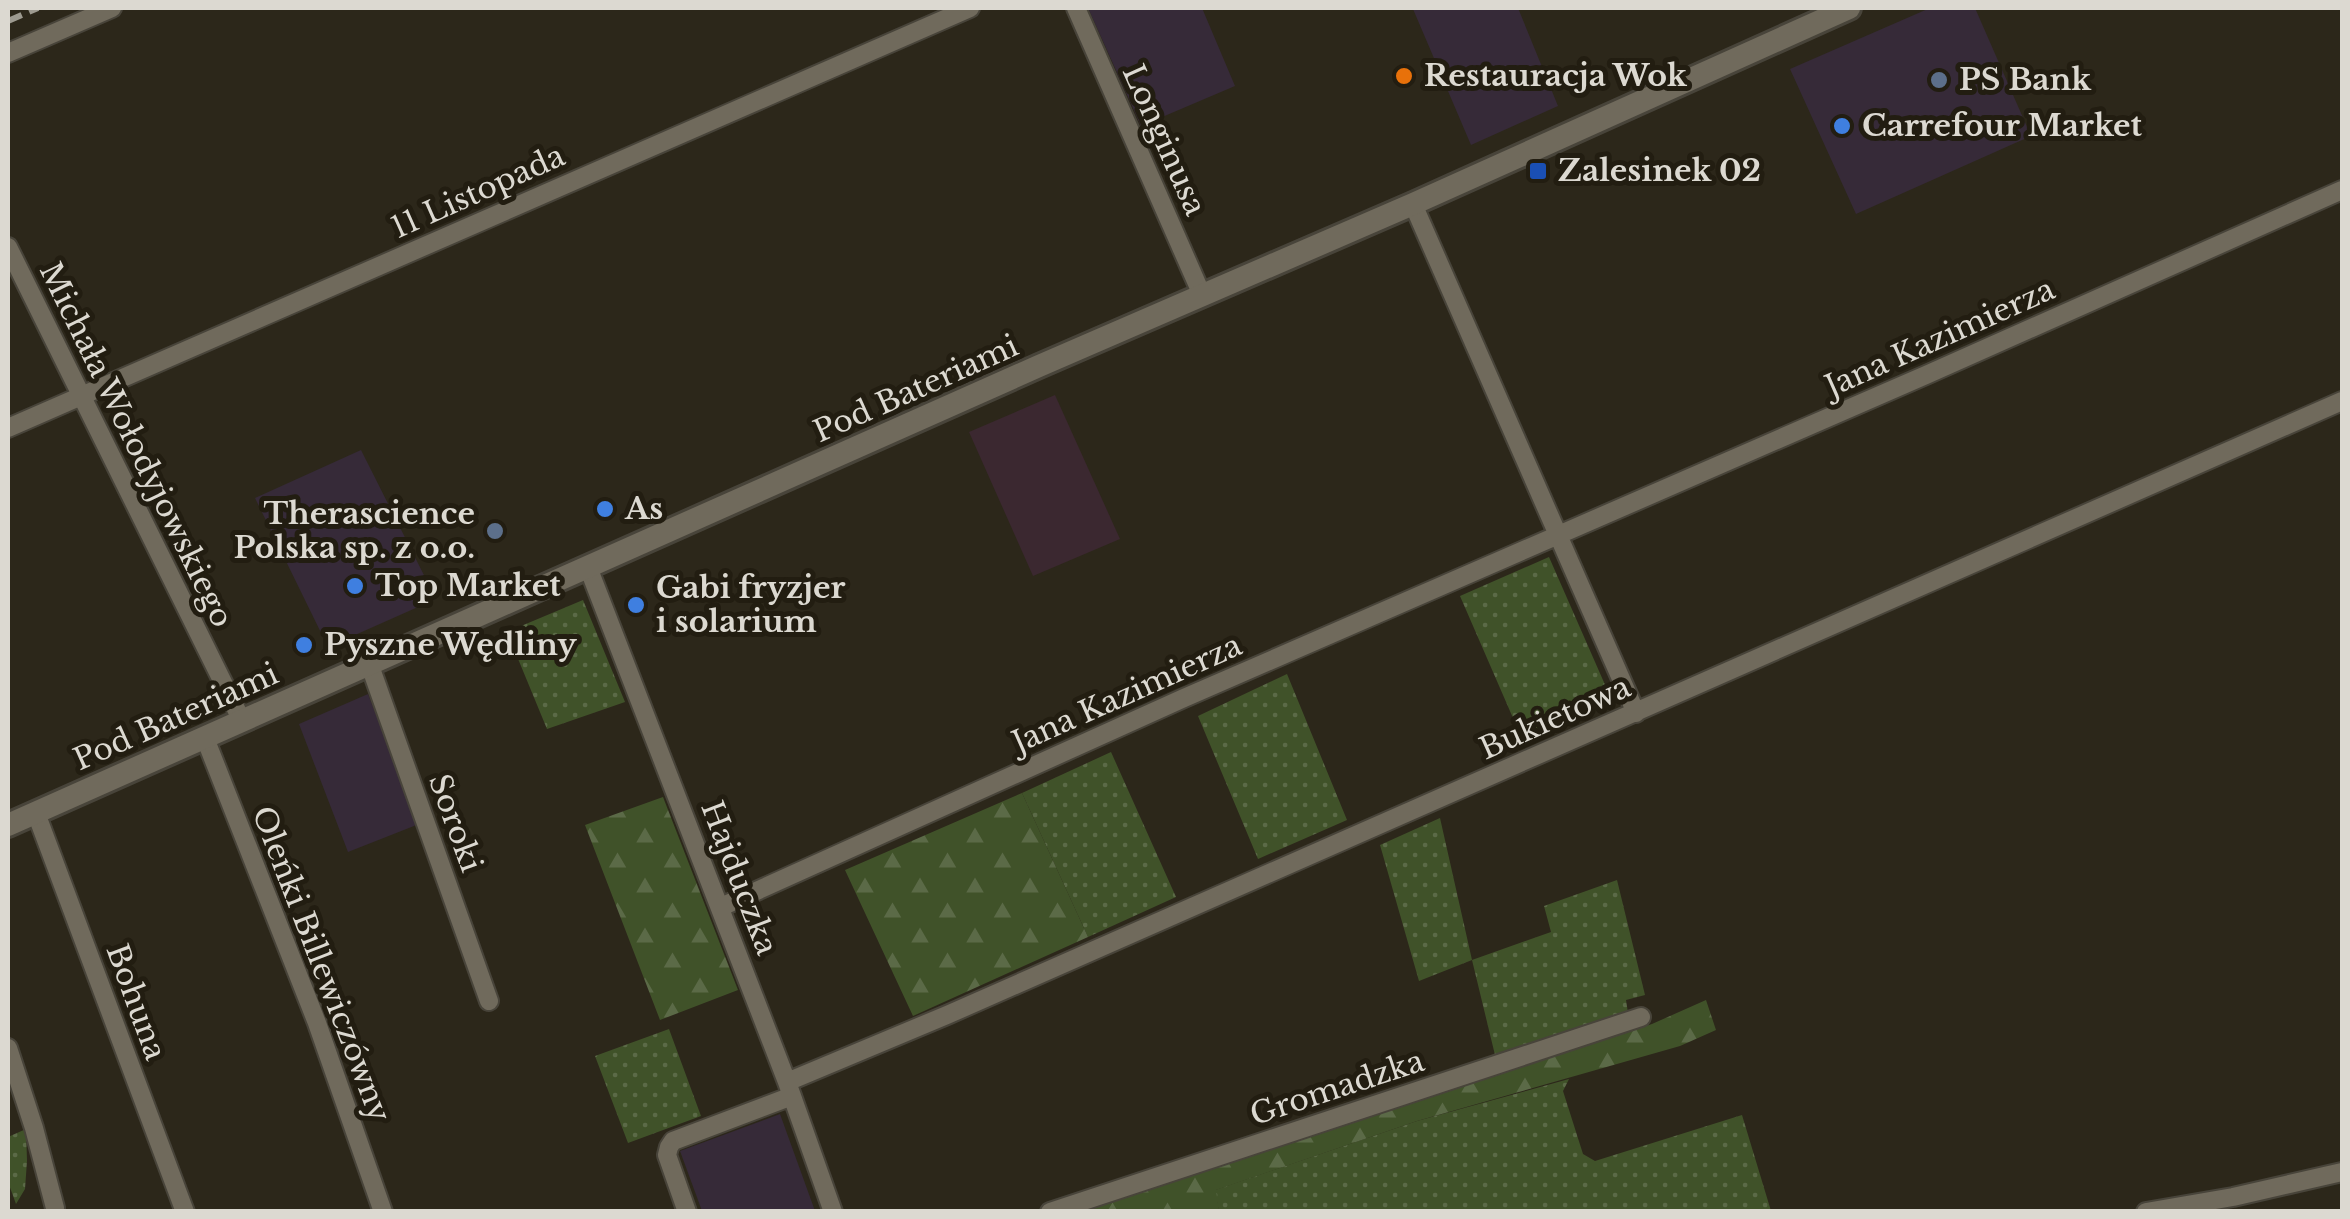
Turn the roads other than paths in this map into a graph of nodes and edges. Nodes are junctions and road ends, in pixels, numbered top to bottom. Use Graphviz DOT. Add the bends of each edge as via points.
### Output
graph roads {
  1 [pos="112,8"];
  2 [pos="970,8"];
  3 [pos="1076,8"];
  4 [pos="1849,8"];
  5 [pos="8,54"];
  6 [pos="2342,190"];
  7 [pos="1412,204"];
  8 [pos="8,247"];
  9 [pos="1202,295"];
  10 [pos="80,394"];
  11 [pos="2342,401"];
  12 [pos="8,428"];
  13 [pos="1558,535"];
  14 [pos="588,567"];
  15 [pos="369,663"];
  16 [pos="1636,712"];
  17 [pos="242,721"];
  18 [pos="205,738"];
  19 [pos="36,812"];
  20 [pos="8,825"];
  21 [pos="721,907"];
  22 [pos="489,1001"];
  23 [pos="1641,1017"];
  24 [pos="8,1048"];
  25 [pos="790,1089"];
  26 [pos="2342,1172"];
  27 [pos="54,1208"];
  28 [pos="184,1212"];
  29 [pos="383,1212"];
  30 [pos="687,1212"];
  31 [pos="833,1212"];
  32 [pos="1050,1212"];
  33 [pos="2146,1212"];
  1 -- 5 [label="street"];
  2 -- 10 [label="street, 11 Listopada"];
  3 -- 9 [label="street, Longinusa"];
  4 -- 7 [label="street, Pod Bateriami"];
  6 -- 13 [label="street, Jana Kazimierza"];
  7 -- 9 [label="street, Pod Bateriami"];
  7 -- 13 [label="street"];
  8 -- 10 [label="street, Michała Wołodyjowskiego"];
  9 -- 14 [label="street, Pod Bateriami"];
  10 -- 12 [label="street, 11 Listopada"];
  10 -- 17 [label="street, Michała Wołodyjowskiego"];
  11 -- 16 [label="street, Bukietowa"];
  13 -- 16 [label="street"];
  13 -- 21 [label="street, Jana Kazimierza"];
  14 -- 15 [label="street, Pod Bateriami"];
  14 -- 21 [label="street, Hajduczka"];
  15 -- 17 [label="street, Pod Bateriami"];
  15 -- 22 [label="street, Soroki"];
  16 -- 25 [label="street, Bukietowa"];
  17 -- 18 [label="street, Pod Bateriami"];
  18 -- 19 [label="street, Pod Bateriami"];
  18 -- 29 [label="street, Oleńki Billewiczówny"];
  19 -- 20 [label="street, Pod Bateriami"];
  19 -- 28 [label="street, Bohuna"];
  21 -- 25 [label="street, Hajduczka"];
  23 -- 32 [label="street, Gromadzka"];
  24 -- 27 [label="street"];
  25 -- 30 [label="street, Bukietowa" via="674,1140 668,1155"];
  25 -- 31 [label="street, Hajduczka"];
  26 -- 33 [label="street"];
}
